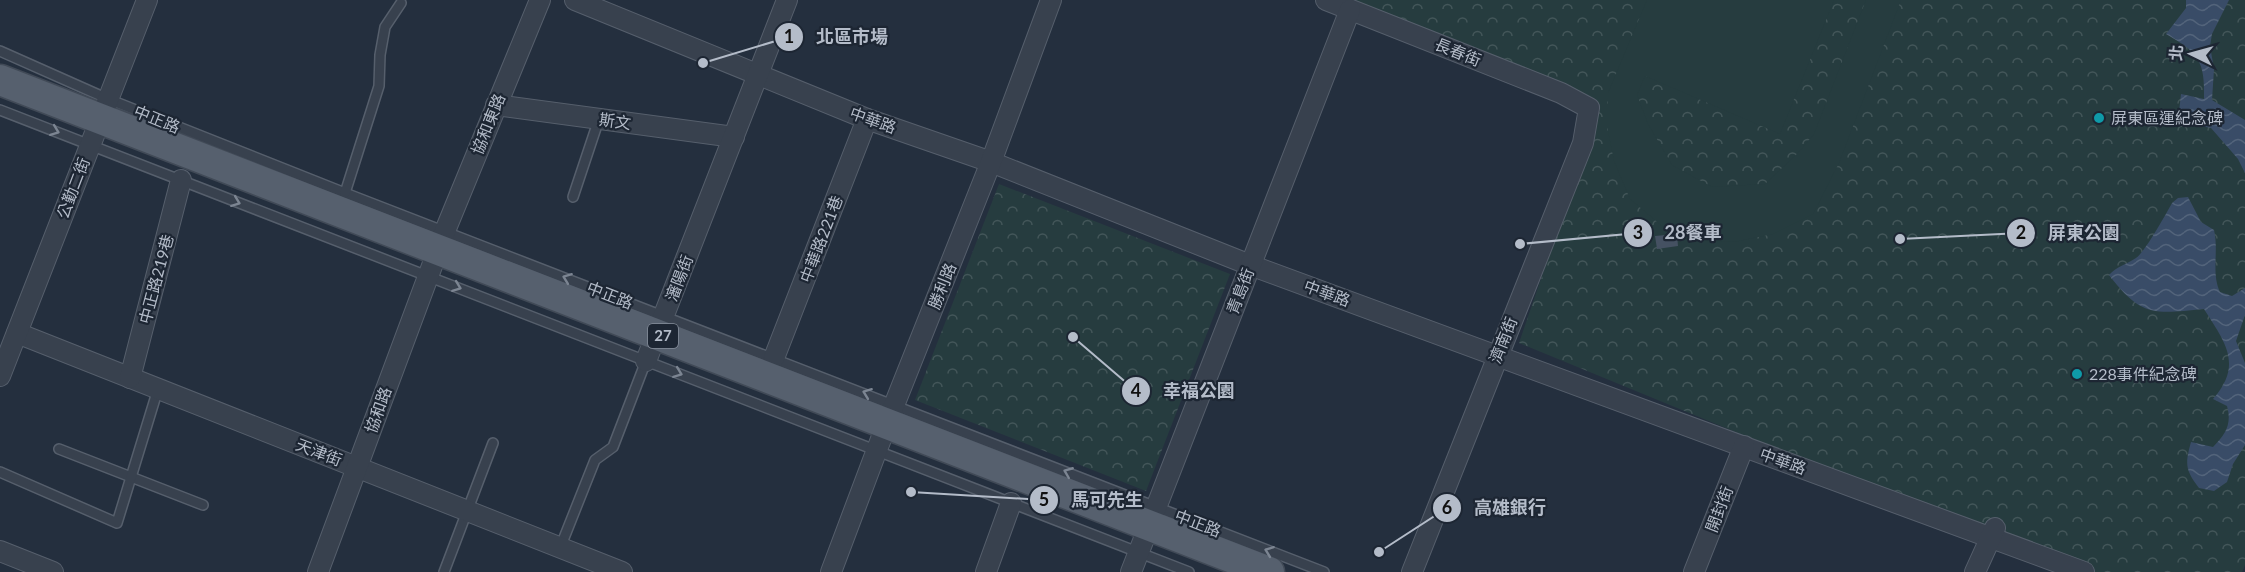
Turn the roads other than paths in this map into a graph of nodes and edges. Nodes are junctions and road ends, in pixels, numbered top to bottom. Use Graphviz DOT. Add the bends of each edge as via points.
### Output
graph roads {
  1 [pos="147,0"];
  2 [pos="540,0"];
  3 [pos="575,0"];
  4 [pos="788,0"];
  5 [pos="1051,0"];
  6 [pos="1326,0"];
  7 [pos="400,3"];
  8 [pos="1350,10"];
  9 [pos="0,51"];
  10 [pos="758,75"];
  11 [pos="0,80"];
  12 [pos="496,105"];
  13 [pos="1588,108"];
  14 [pos="0,110"];
  15 [pos="599,119"];
  16 [pos="867,119"];
  17 [pos="99,121"];
  18 [pos="734,137"];
  19 [pos="991,162"];
  20 [pos="181,180"];
  21 [pos="345,193"];
  22 [pos="573,197"];
  23 [pos="437,252"];
  24 [pos="1250,265"];
  25 [pos="17,333"];
  26 [pos="656,337"];
  27 [pos="1497,356"];
  28 [pos="774,358"];
  29 [pos="0,376"];
  30 [pos="130,378"];
  31 [pos="158,389"];
  32 [pos="886,426"];
  33 [pos="493,443"];
  34 [pos="1744,447"];
  35 [pos="59,449"];
  36 [pos="357,467"];
  37 [pos="0,472"];
  38 [pos="131,477"];
  39 [pos="1011,503"];
  40 [pos="203,505"];
  41 [pos="467,511"];
  42 [pos="1148,528"];
  43 [pos="1992,532"];
  44 [pos="560,548"];
  45 [pos="0,551"];
  46 [pos="612,570"];
  47 [pos="53,572"];
  48 [pos="318,572"];
  49 [pos="444,572"];
  50 [pos="831,572"];
  51 [pos="986,572"];
  52 [pos="1131,572"];
  53 [pos="1189,572"];
  54 [pos="1269,572"];
  55 [pos="1324,572"];
  56 [pos="1412,572"];
  57 [pos="1694,572"];
  58 [pos="1975,572"];
  59 [pos="2084,572"];
  1 -- 17 [label="street, 公勤二街"];
  2 -- 12 [label="street, 協和東路"];
  3 -- 10 [label="street, 中華路"];
  4 -- 10 [label="street, 瀋陽街"];
  5 -- 19 [label="street, 勝利路"];
  6 -- 8 [label="street, 長春街"];
  7 -- 21 [label="lane" via="385,27 379,86"];
  8 -- 13 [label="street, 長春街" via="1560,93"];
  8 -- 24 [label="street, 青島街"];
  9 -- 17 [label="lane, 中正路"];
  10 -- 16 [label="street, 中華路"];
  10 -- 18 [label="street, 瀋陽街"];
  11 -- 17 [label="main road, 中正路 / 27"];
  12 -- 15 [label="street, 斯文"];
  12 -- 23 [label="street, 協和東路"];
  13 -- 27 [label="street, 濟南街" via="1583,142"];
  14 -- 17 [label="lane, 中正路, one-way"];
  15 -- 18 [label="street, 斯文"];
  15 -- 22 [label="lane"];
  16 -- 19 [label="street, 中華路"];
  16 -- 28 [label="street, 中華路221巷"];
  17 -- 20 [label="lane, 中正路"];
  17 -- 21 [label="lane, 中正路"];
  17 -- 23 [label="main road, 中正路 / 27"];
  17 -- 25 [label="street, 公勤二街"];
  18 -- 26 [label="street, 瀋陽街"];
  19 -- 24 [label="street, 中華路"];
  19 -- 32 [label="street, 勝利路"];
  20 -- 23 [label="lane, 中正路, one-way"];
  20 -- 30 [label="street, 中正路219巷"];
  21 -- 23 [label="lane, 中正路"];
  23 -- 26 [label="main road, 中正路 / 27"];
  23 -- 36 [label="street, 協和路"];
  24 -- 27 [label="street, 中華路"];
  24 -- 42 [label="street, 青島街"];
  25 -- 29 [label="street, 公勤二街"];
  25 -- 30 [label="street, 天津街"];
  26 -- 28 [label="lane, 中正路"];
  26 -- 32 [label="main road, 中正路 / 27"];
  26 -- 44 [label="lane, 瀋陽街" via="613,447 595,460"];
  27 -- 34 [label="street, 中華路"];
  27 -- 56 [label="street, 濟南街"];
  32 -- 28 [label="lane, 中正路, one-way"];
  30 -- 31 [label="street, 天津街"];
  31 -- 36 [label="street, 天津街"];
  31 -- 38 [label="lane"];
  32 -- 39 [label="lane, 中正路"];
  32 -- 42 [label="main road, 中正路 / 27"];
  32 -- 50 [label="street, 勝利路"];
  33 -- 41 [label="lane"];
  34 -- 43 [label="street, 中華路"];
  34 -- 57 [label="street, 開封街"];
  35 -- 38 [label="lane"];
  36 -- 41 [label="street, 天津街"];
  36 -- 48 [label="street, 協和路"];
  37 -- 38 [label="lane" via="117,523"];
  38 -- 40 [label="lane"];
  39 -- 42 [label="lane, 中正路"];
  39 -- 51 [label="street"];
  41 -- 44 [label="street, 天津街"];
  41 -- 49 [label="lane"];
  42 -- 52 [label="street, 青島街"];
  42 -- 53 [label="lane, 中正路"];
  42 -- 54 [label="main road, 中正路 / 27"];
  55 -- 42 [label="lane, 中正路, one-way"];
  43 -- 58 [label="street"];
  43 -- 59 [label="street, 中華路"];
  44 -- 46 [label="street, 天津街"];
  45 -- 47 [label="street"];
}
